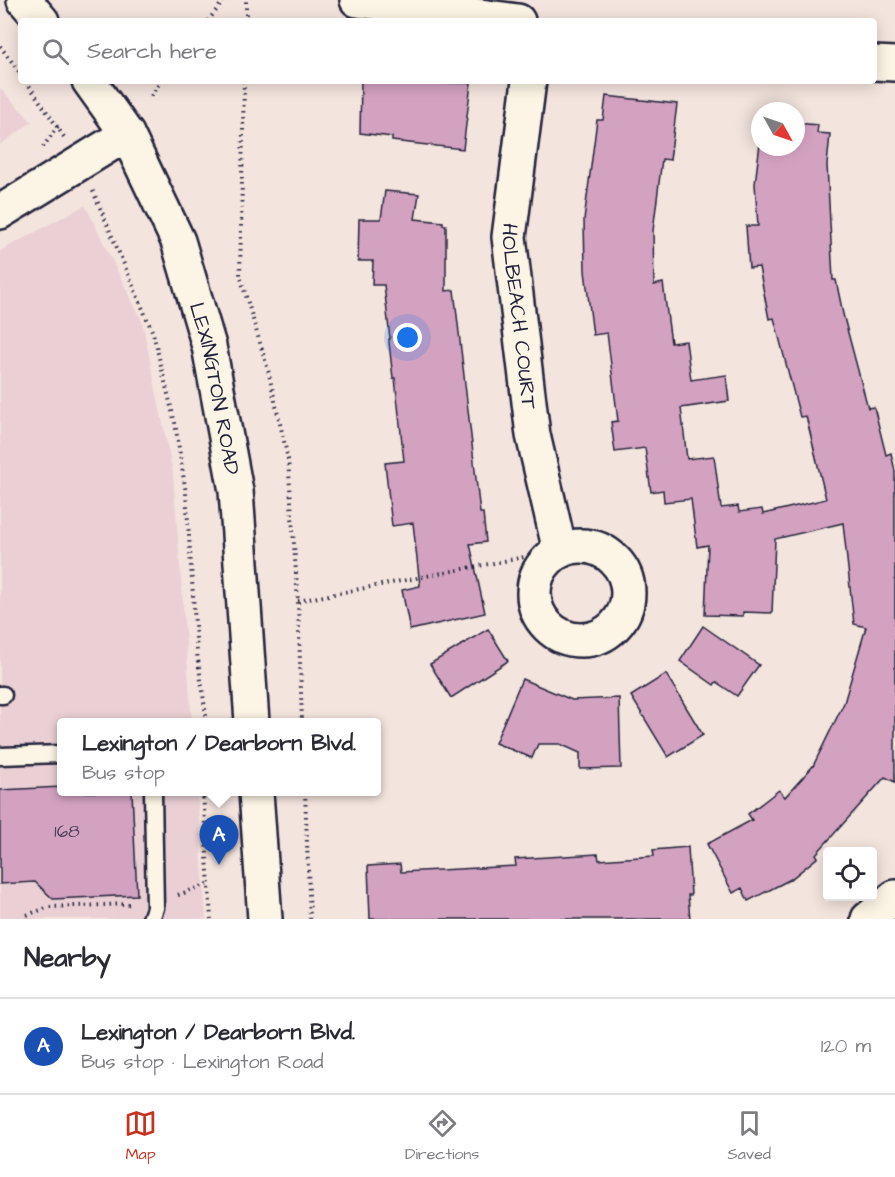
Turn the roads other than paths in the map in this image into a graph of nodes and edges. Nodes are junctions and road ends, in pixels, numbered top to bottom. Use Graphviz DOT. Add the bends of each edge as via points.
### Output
graph roads {
  1 [pos="24,0"];
  2 [pos="357,0"];
  3 [pos="39,18"];
  4 [pos="495,18"];
  5 [pos="877,63"];
  6 [pos="895,64"];
  7 [pos="91,84"];
  8 [pos="528,84"];
  9 [pos="127,134"];
  10 [pos="0,212"];
  11 [pos="560,550"];
  12 [pos="252,718"];
  13 [pos="57,754"];
  14 [pos="0,756"];
  15 [pos="153,796"];
  16 [pos="256,796"];
  17 [pos="895,897"];
  18 [pos="153,911"];
  19 [pos="265,919"];
  20 [pos="868,919"];
  1 -- 3 [label="street"];
  2 -- 4 [label="street"];
  5 -- 6 [label="street"];
  7 -- 9 [label="street, LEXINGTON ROAD"];
  8 -- 11 [label="street, HOLBEACH COURT" via="509,237 533,435"];
  9 -- 10 [label="street"];
  9 -- 12 [label="street, LEXINGTON ROAD" via="178,241 209,346 236,490"];
  13 -- 14 [label="lane"];
  15 -- 18 [label="lane"];
  16 -- 19 [label="street"];
  17 -- 20 [label="street"];
}
